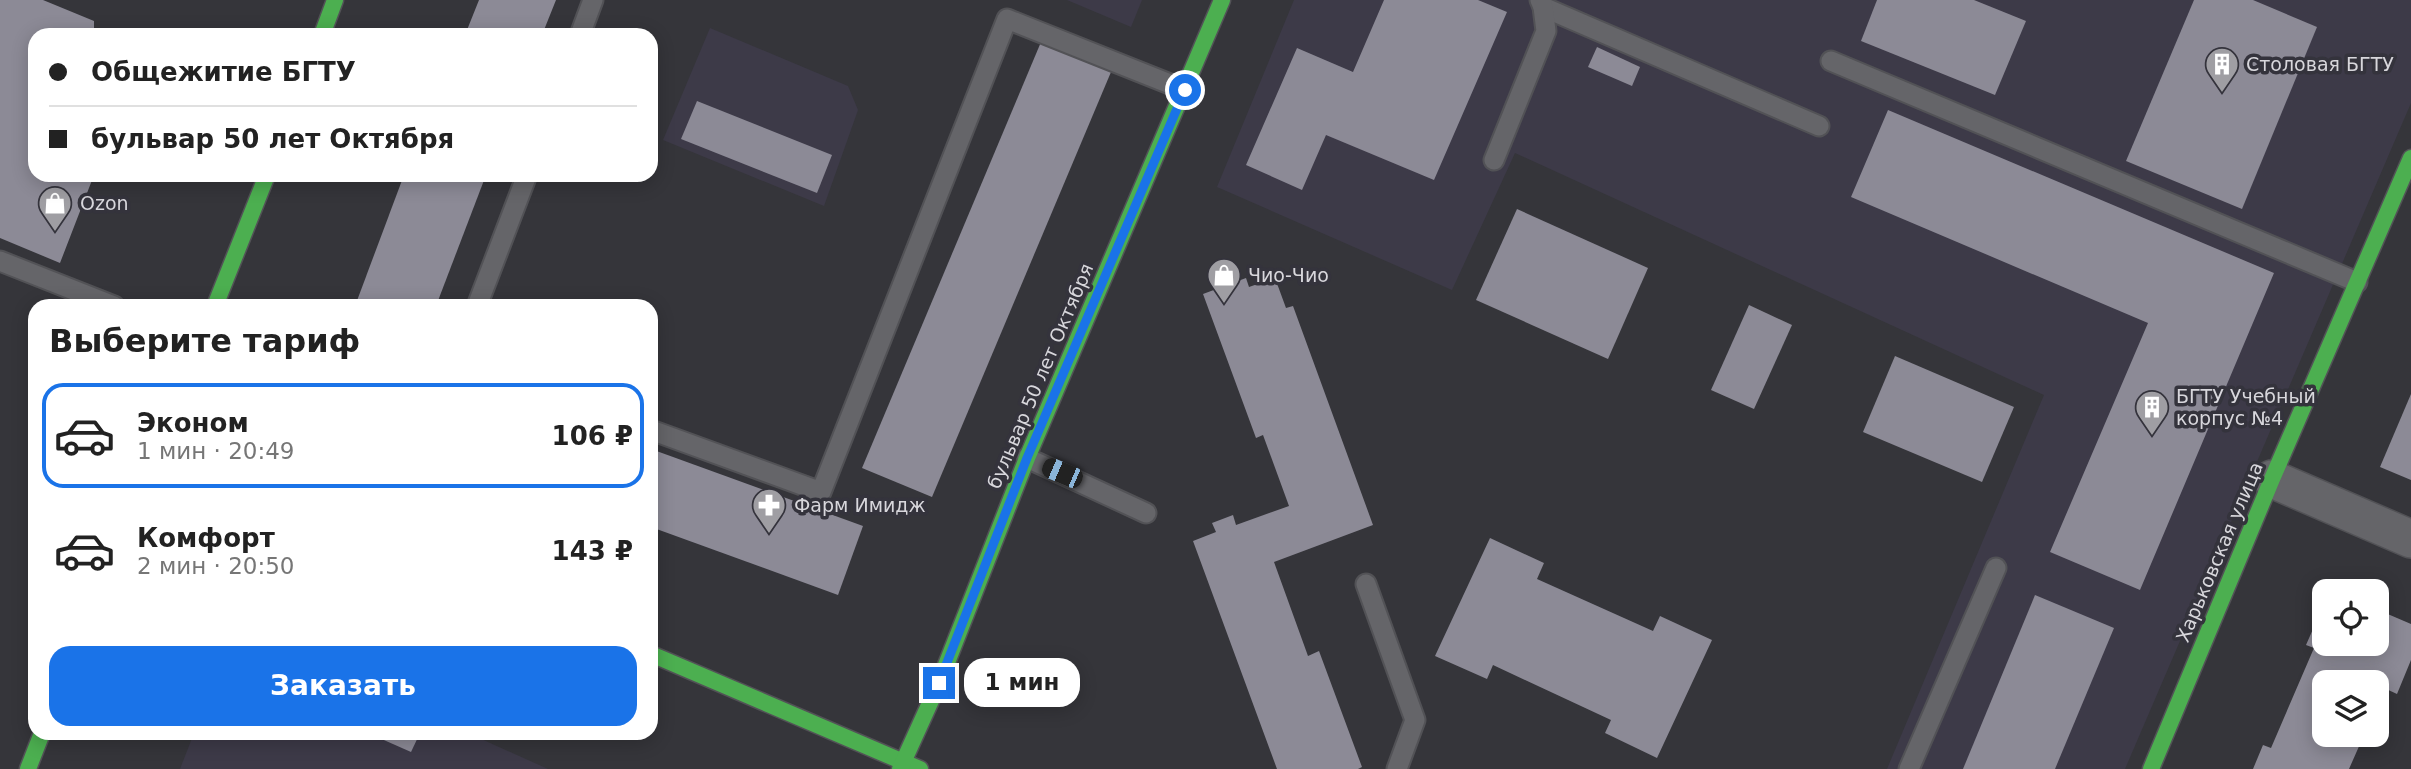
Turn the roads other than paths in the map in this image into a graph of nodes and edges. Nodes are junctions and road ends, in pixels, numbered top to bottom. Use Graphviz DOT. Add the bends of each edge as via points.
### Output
graph roads {
  1 [pos="335,0"];
  2 [pos="593,0"];
  3 [pos="1222,0"];
  4 [pos="1542,4"];
  5 [pos="327,28"];
  6 [pos="583,28"];
  7 [pos="1831,61"];
  8 [pos="1185,90"];
  9 [pos="1819,125"];
  10 [pos="2411,158"];
  11 [pos="1494,159"];
  12 [pos="264,182"];
  13 [pos="524,182"];
  14 [pos="0,261"];
  15 [pos="2357,282"];
  16 [pos="96,299"];
  17 [pos="218,299"];
  18 [pos="480,299"];
  19 [pos="658,433"];
  20 [pos="1027,458"];
  21 [pos="2272,479"];
  22 [pos="1146,513"];
  23 [pos="2411,539"];
  24 [pos="1996,568"];
  25 [pos="1366,584"];
  26 [pos="658,656"];
  27 [pos="39,740"];
  28 [pos="902,765"];
  29 [pos="27,769"];
  30 [pos="920,769"];
  31 [pos="1396,769"];
  32 [pos="1909,769"];
  33 [pos="2151,769"];
  1 -- 5 [label="street"];
  2 -- 6 [label="lane"];
  3 -- 8 [label="street, бульвар 50 лет Октября"];
  4 -- 9 [label="lane"];
  4 -- 11 [label="lane" via="1546,31"];
  7 -- 15 [label="lane"];
  8 -- 19 [label="lane" via="1007,19 821,492"];
  8 -- 20 [label="street, бульвар 50 лет Октября"];
  10 -- 15 [label="street, Харьковская улица"];
  12 -- 17 [label="street"];
  13 -- 18 [label="lane"];
  14 -- 16 [label="lane"];
  15 -- 21 [label="street, Харьковская улица"];
  20 -- 22 [label="lane"];
  20 -- 28 [label="street, бульвар 50 лет Октября"];
  21 -- 23 [label="street"];
  21 -- 33 [label="street, Харьковская улица"];
  24 -- 32 [label="lane"];
  25 -- 31 [label="lane" via="1415,720"];
  26 -- 28 [label="street"];
  27 -- 29 [label="street"];
  28 -- 30 [label="street"];
}
